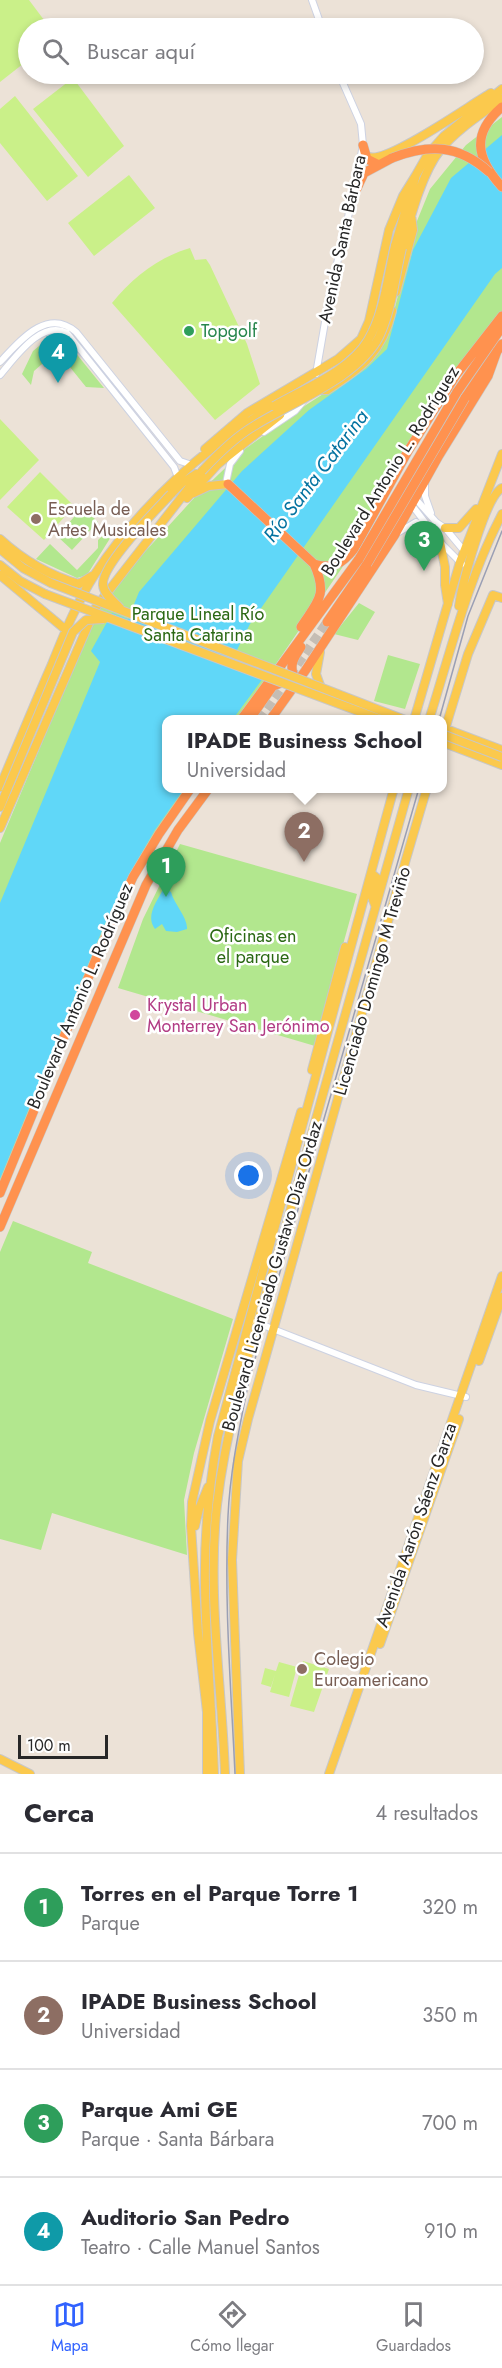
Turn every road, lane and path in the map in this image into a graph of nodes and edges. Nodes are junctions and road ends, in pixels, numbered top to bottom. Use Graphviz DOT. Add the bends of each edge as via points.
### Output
graph roads {
  1 [pos="312,0"];
  2 [pos="318,18"];
  3 [pos="344,84"];
  4 [pos="502,88"];
  5 [pos="501,105"];
  6 [pos="364,149"];
  7 [pos="377,164"];
  8 [pos="489,172"];
  9 [pos="416,175"];
  10 [pos="502,187"];
  11 [pos="352,199"];
  12 [pos="411,215"];
  13 [pos="399,247"];
  14 [pos="502,316"];
  15 [pos="502,327"];
  16 [pos="499,348"];
  17 [pos="0,362"];
  18 [pos="316,373"];
  19 [pos="0,375"];
  20 [pos="291,387"];
  21 [pos="461,395"];
  22 [pos="408,451"];
  23 [pos="502,454"];
  24 [pos="189,464"];
  25 [pos="202,471"];
  26 [pos="177,475"];
  27 [pos="425,480"];
  28 [pos="227,483"];
  29 [pos="502,488"];
  30 [pos="168,492"];
  31 [pos="485,493"];
  32 [pos="382,495"];
  33 [pos="187,498"];
  34 [pos="413,502"];
  35 [pos="501,517"];
  36 [pos="436,522"];
  37 [pos="156,527"];
  38 [pos="429,527"];
  39 [pos="445,528"];
  40 [pos="394,536"];
  41 [pos="0,539"];
  42 [pos="440,542"];
  43 [pos="0,549"];
  44 [pos="467,555"];
  45 [pos="363,561"];
  46 [pos="314,564"];
  47 [pos="478,564"];
  48 [pos="0,565"];
  49 [pos="467,568"];
  50 [pos="95,574"];
  51 [pos="0,575"];
  52 [pos="342,581"];
  53 [pos="502,598"];
  54 [pos="448,604"];
  55 [pos="123,610"];
  56 [pos="118,621"];
  57 [pos="327,622"];
  58 [pos="66,630"];
  59 [pos="321,647"];
  60 [pos="290,652"];
  61 [pos="297,682"];
  62 [pos="276,684"];
  63 [pos="322,692"];
  64 [pos="288,696"];
  65 [pos="245,715"];
  66 [pos="253,715"];
  67 [pos="274,715"];
  68 [pos="369,715"];
  69 [pos="382,715"];
  70 [pos="392,715"];
  71 [pos="415,715"];
  72 [pos="431,715"];
  73 [pos="447,718"];
  74 [pos="447,732"];
  75 [pos="447,733"];
  76 [pos="447,742"];
  77 [pos="502,750"];
  78 [pos="502,761"];
  79 [pos="3,789"];
  80 [pos="188,793"];
  81 [pos="205,793"];
  82 [pos="211,793"];
  83 [pos="393,793"];
  84 [pos="408,793"];
  85 [pos="426,793"];
  86 [pos="0,807"];
  87 [pos="193,809"];
  88 [pos="0,828"];
  89 [pos="371,873"];
  90 [pos="376,906"];
  91 [pos="0,1193"];
  92 [pos="0,1227"];
  93 [pos="502,1276"];
  94 [pos="502,1296"];
  95 [pos="253,1321"];
  96 [pos="274,1329"];
  97 [pos="464,1396"];
  98 [pos="211,1478"];
  99 [pos="194,1559"];
  100 [pos="0,1759"];
  101 [pos="21,1771"];
  102 [pos="332,1772"];
  103 [pos="30,1774"];
  104 [pos="207,1774"];
  105 [pos="214,1774"];
  106 [pos="225,1774"];
  107 [pos="240,1774"];
  1 -- 2 [label="street"];
  3 -- 6 [label="street, Avenida Santa Bárbara" via="359,117"];
  4 -- 6 [label="main road" via="390,154 372,159"];
  4 -- 9 [label="main road" via="436,144"];
  5 -- 8 [label="highway" via="481,135"];
  5 -- 12 [label="main road" via="441,149"];
  6 -- 7 [label="highway" via="367,160"];
  6 -- 11 [label="street, Avenida Santa Bárbara"];
  7 -- 8 [label="highway, bridge" via="413,150 438,148 459,153"];
  7 -- 11 [label="highway" via="362,176"];
  8 -- 10 [label="highway"];
  9 -- 13 [label="main road"];
  9 -- 18 [label="main road" via="389,230 366,329 354,346"];
  11 -- 18 [label="street, Avenida Santa Bárbara"];
  12 -- 13 [label="main road"];
  12 -- 18 [label="main road" via="412,236 383,340 359,369 327,390 318,387"];
  13 -- 25 [label="main road, bridge" via="383,326 364,357 334,380 251,427"];
  13 -- 30 [label="main road, bridge" via="376,323 356,355 333,373 248,421"];
  14 -- 22 [label="highway" via="456,375"];
  15 -- 21 [label="highway, Boulevard Antonio L. Rodríguez"];
  16 -- 21 [label="highway, Boulevard Antonio L. Rodríguez"];
  16 -- 27 [label="highway" via="488,376"];
  17 -- 24 [label="street" via="40,326 56,322 67,325 180,461"];
  18 -- 20 [label="main road"];
  18 -- 28 [label="street, Avenida Santa Bárbara" via="303,403 237,453 228,470"];
  19 -- 26 [label="street" via="38,336 57,330 67,333"];
  20 -- 24 [label="main road" via="247,413"];
  20 -- 33 [label="main road" via="299,398 294,406 218,464"];
  21 -- 45 [label="highway, Boulevard Antonio L. Rodríguez, bridge"];
  22 -- 32 [label="highway"];
  22 -- 34 [label="street" via="402,475"];
  23 -- 31 [label="main road"];
  24 -- 26 [label="main road"];
  25 -- 30 [label="main road"];
  25 -- 37 [label="main road"];
  26 -- 30 [label="main road"];
  27 -- 34 [label="highway"];
  27 -- 36 [label="street" via="426,504"];
  28 -- 33 [label="main road" via="206,487"];
  28 -- 46 [label="highway"];
  29 -- 44 [label="main road" via="494,495"];
  30 -- 50 [label="main road" via="122,537"];
  30 -- 55 [label="main road, bridge" via="105,576 106,592"];
  31 -- 39 [label="main road" via="462,526 454,530"];
  31 -- 44 [label="main road"];
  32 -- 34 [label="street" via="391,492"];
  32 -- 46 [label="highway" via="376,512 344,562 328,567"];
  33 -- 37 [label="main road"];
  34 -- 36 [label="street"];
  34 -- 38 [label="street"];
  34 -- 40 [label="highway"];
  35 -- 47 [label="main road"];
  36 -- 39 [label="street"];
  37 -- 88 [label="main road" via="96,607"];
  38 -- 40 [label="street" via="413,523"];
  38 -- 42 [label="street"];
  39 -- 44 [label="street"];
  40 -- 59 [label="highway"];
  41 -- 50 [label="main road" via="18,555 79,584"];
  42 -- 49 [label="street"];
  42 -- 54 [label="main road"];
  43 -- 55 [label="main road, bridge" via="23,568 51,583"];
  44 -- 47 [label="street"];
  44 -- 49 [label="main road"];
  45 -- 52 [label="highway, Boulevard Antonio L. Rodríguez"];
  45 -- 57 [label="highway, Boulevard Antonio L. Rodríguez"];
  46 -- 60 [label="highway" via="322,581 321,594"];
  47 -- 49 [label="main road"];
  48 -- 56 [label="main road, bridge" via="45,594"];
  49 -- 54 [label="main road"];
  49 -- 72 [label="main road" via="459,621"];
  50 -- 58 [label="main road"];
  51 -- 58 [label="main road"];
  52 -- 60 [label="highway, Boulevard Antonio L. Rodríguez"];
  52 -- 61 [label="highway" via="293,658 291,670"];
  53 -- 73 [label="main road" via="493,595 486,608"];
  54 -- 71 [label="main road"];
  55 -- 70 [label="main road, bridge"];
  56 -- 68 [label="main road, bridge"];
  56 -- 79 [label="main road, bridge" via="89,619 73,632"];
  58 -- 79 [label="main road"];
  59 -- 61 [label="highway"];
  59 -- 63 [label="main road" via="316,674"];
  60 -- 65 [label="highway, Boulevard Antonio L. Rodríguez"];
  61 -- 62 [label="highway"];
  61 -- 63 [label="main road"];
  61 -- 64 [label="highway"];
  62 -- 64 [label="highway" via="286,687"];
  62 -- 66 [label="highway"];
  63 -- 69 [label="main road"];
  64 -- 67 [label="highway"];
  74 -- 77 [label="main road"];
  75 -- 78 [label="main road, bridge"];
  76 -- 78 [label="main road"];
  79 -- 86 [label="main road"];
  80 -- 91 [label="highway, Boulevard Antonio L. Rodríguez" via="133,878"];
  81 -- 87 [label="highway, Boulevard Antonio L. Rodríguez"];
  82 -- 87 [label="highway"];
  83 -- 89 [label="main road, Boulevard Licenciado Gustavo Díaz Ordaz"];
  84 -- 90 [label="main road, Boulevard Licenciado Gustavo Díaz Ordaz"];
  85 -- 96 [label="main road, Licenciado Domingo M Treviño" via="378,950"];
  87 -- 92 [label="highway, Boulevard Antonio L. Rodríguez" via="146,885"];
  89 -- 90 [label="main road" via="377,878 372,897"];
  89 -- 95 [label="main road, Boulevard Licenciado Gustavo Díaz Ordaz"];
  89 -- 99 [label="main road, Boulevard Licenciado Gustavo Díaz Ordaz" via="354,918 202,1452 192,1502"];
  90 -- 95 [label="main road, Boulevard Licenciado Gustavo Díaz Ordaz"];
  93 -- 97 [label="main road, Avenida Aarón Sáenz Garza"];
  94 -- 97 [label="main road, Avenida Aarón Sáenz Garza"];
  95 -- 96 [label="street"];
  95 -- 98 [label="main road, Boulevard Licenciado Gustavo Díaz Ordaz" via="222,1416"];
  95 -- 106 [label="main road, Boulevard Licenciado Gustavo Díaz Ordaz" via="225,1447 217,1508 214,1579"];
  96 -- 97 [label="street" via="416,1384"];
  96 -- 107 [label="main road, Licenciado Domingo M Treviño" via="238,1461 232,1560"];
  97 -- 102 [label="main road, Avenida Aarón Sáenz Garza"];
  98 -- 99 [label="main road" via="196,1518"];
  98 -- 105 [label="main road, Boulevard Licenciado Gustavo Díaz Ordaz" via="205,1586"];
  99 -- 104 [label="main road, Boulevard Licenciado Gustavo Díaz Ordaz" via="207,1712"];
  100 -- 101 [label="main road"];
  101 -- 103 [label="main road"];
}
